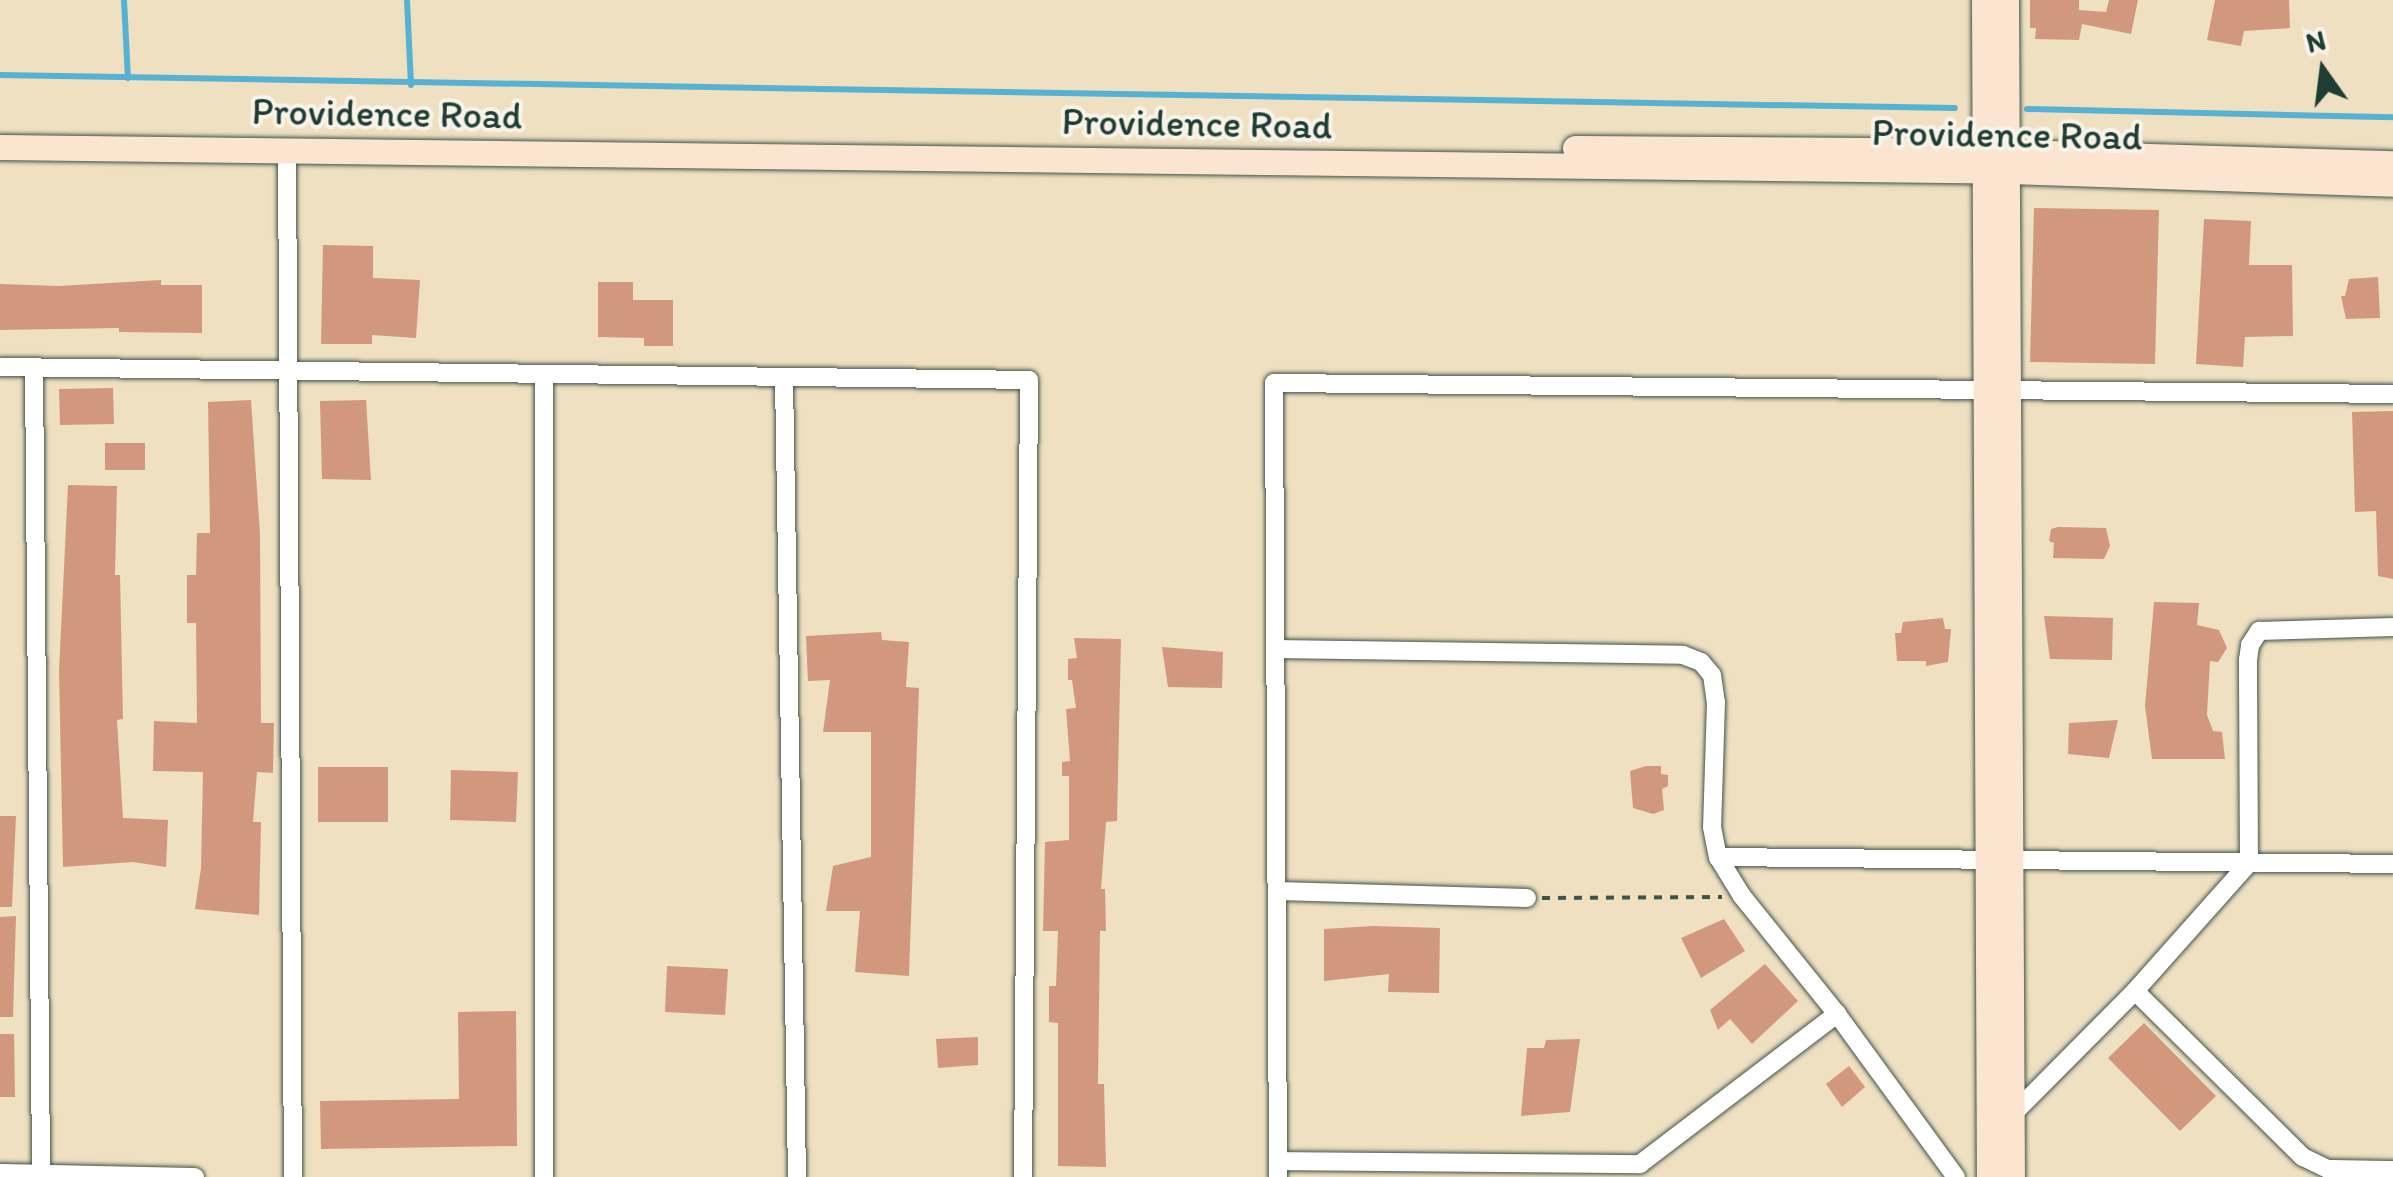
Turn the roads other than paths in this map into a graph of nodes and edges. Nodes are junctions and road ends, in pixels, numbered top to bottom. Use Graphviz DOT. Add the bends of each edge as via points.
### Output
graph roads {
  1 [pos="1984,0"];
  2 [pos="2006,0"];
  3 [pos="0,132"];
  4 [pos="0,147"];
  5 [pos="287,150"];
  6 [pos="1982,161"];
  7 [pos="2009,161"];
  8 [pos="2393,163"];
  9 [pos="2393,184"];
  10 [pos="0,368"];
  11 [pos="34,368"];
  12 [pos="289,371"];
  13 [pos="544,374"];
  14 [pos="784,377"];
  15 [pos="1997,392"];
  16 [pos="2393,394"];
  17 [pos="2393,627"];
  18 [pos="1276,649"];
  19 [pos="1718,857"];
  20 [pos="1999,862"];
  21 [pos="2248,863"];
  22 [pos="2393,864"];
  23 [pos="1276,891"];
  24 [pos="1527,898"];
  25 [pos="2135,991"];
  26 [pos="1836,1014"];
  27 [pos="2010,1117"];
  28 [pos="1278,1169"];
  29 [pos="2393,1170"];
  30 [pos="0,1174"];
  31 [pos="41,1174"];
  32 [pos="196,1177"];
  33 [pos="293,1177"];
  34 [pos="544,1177"];
  35 [pos="798,1177"];
  36 [pos="1023,1177"];
  37 [pos="1956,1177"];
  38 [pos="1989,1177"];
  39 [pos="2012,1177"];
  1 -- 6 [label="street"];
  2 -- 7 [label="street"];
  3 -- 6 [label="street, Providence Road"];
  4 -- 5 [label="street, Providence Road"];
  5 -- 6 [label="street, Providence Road"];
  5 -- 12 [label="street"];
  6 -- 7 [label="street, Providence Road"];
  6 -- 15 [label="street"];
  7 -- 8 [label="street, Providence Road"];
  7 -- 9 [label="street, Providence Road"];
  7 -- 15 [label="street"];
  10 -- 11 [label="street"];
  11 -- 12 [label="street"];
  11 -- 31 [label="street"];
  12 -- 13 [label="street"];
  12 -- 33 [label="street"];
  13 -- 14 [label="street"];
  13 -- 34 [label="street"];
  14 -- 35 [label="street"];
  14 -- 36 [label="street" via="1028,380"];
  15 -- 16 [label="street"];
  15 -- 18 [label="street" via="1274,384"];
  15 -- 20 [label="street"];
  17 -- 21 [label="street" via="2275,627 2259,631 2250,644"];
  18 -- 19 [label="street" via="1684,654 1712,675"];
  18 -- 23 [label="street"];
  19 -- 20 [label="street"];
  19 -- 26 [label="street"];
  20 -- 21 [label="street"];
  20 -- 27 [label="street"];
  20 -- 38 [label="street"];
  21 -- 22 [label="street"];
  21 -- 25 [label="street"];
  23 -- 24 [label="street"];
  23 -- 28 [label="street"];
  25 -- 27 [label="street"];
  25 -- 29 [label="street" via="2303,1156 2328,1169"];
  26 -- 28 [label="street" via="1640,1164"];
  26 -- 37 [label="street"];
  27 -- 39 [label="street"];
  30 -- 31 [label="street"];
  31 -- 32 [label="street"];
}
